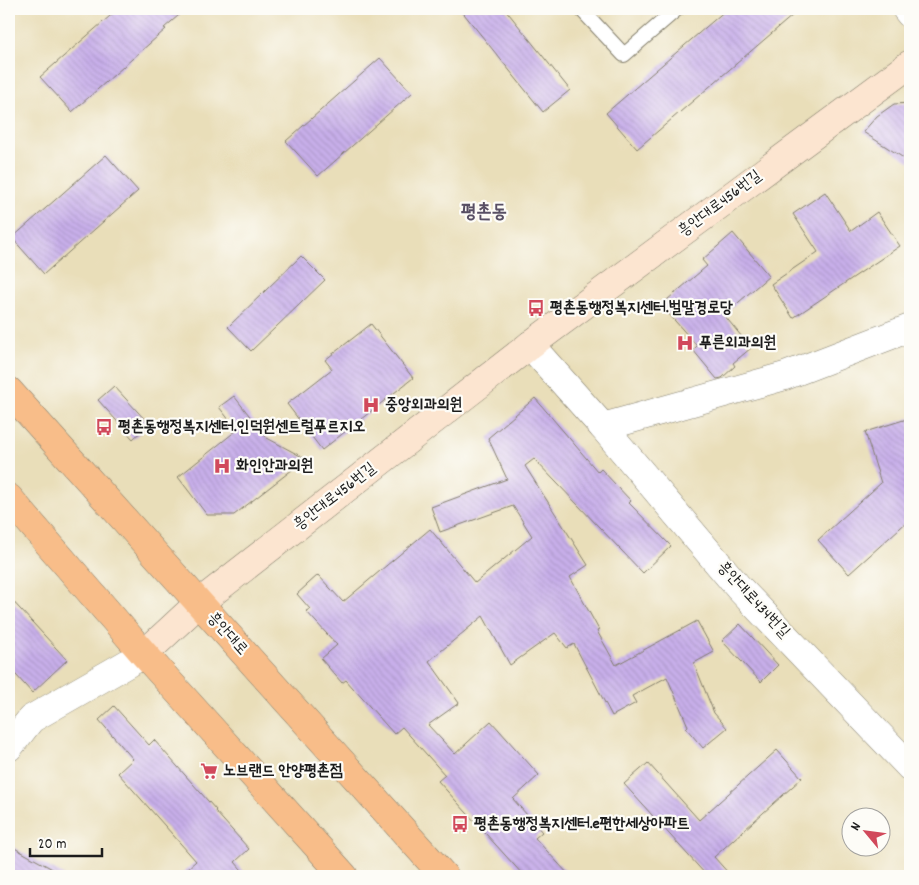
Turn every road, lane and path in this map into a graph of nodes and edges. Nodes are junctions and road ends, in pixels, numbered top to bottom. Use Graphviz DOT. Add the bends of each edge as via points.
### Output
graph roads {
  1 [pos="581,9"];
  2 [pos="677,9"];
  3 [pos="906,9"];
  4 [pos="910,14"];
  5 [pos="910,64"];
  6 [pos="910,328"];
  7 [pos="530,345"];
  8 [pos="9,391"];
  9 [pos="603,427"];
  10 [pos="9,498"];
  11 [pos="199,603"];
  12 [pos="144,654"];
  13 [pos="9,747"];
  14 [pos="910,767"];
  15 [pos="344,876"];
  16 [pos="444,876"];
  1 -- 2 [label="lane" via="624,55"];
  3 -- 4 [label="street"];
  5 -- 7 [label="street, 흥안대로456번길"];
  6 -- 9 [label="street" via="785,376"];
  7 -- 9 [label="street"];
  7 -- 11 [label="street, 흥안대로456번길"];
  8 -- 11 [label="main road, 흥안대로"];
  9 -- 14 [label="street, 흥안대로434번길" via="738,587"];
  10 -- 12 [label="main road"];
  11 -- 12 [label="street, 흥안대로456번길"];
  11 -- 16 [label="main road, 흥안대로"];
  12 -- 13 [label="street" via="31,719"];
  12 -- 15 [label="main road"];
}
